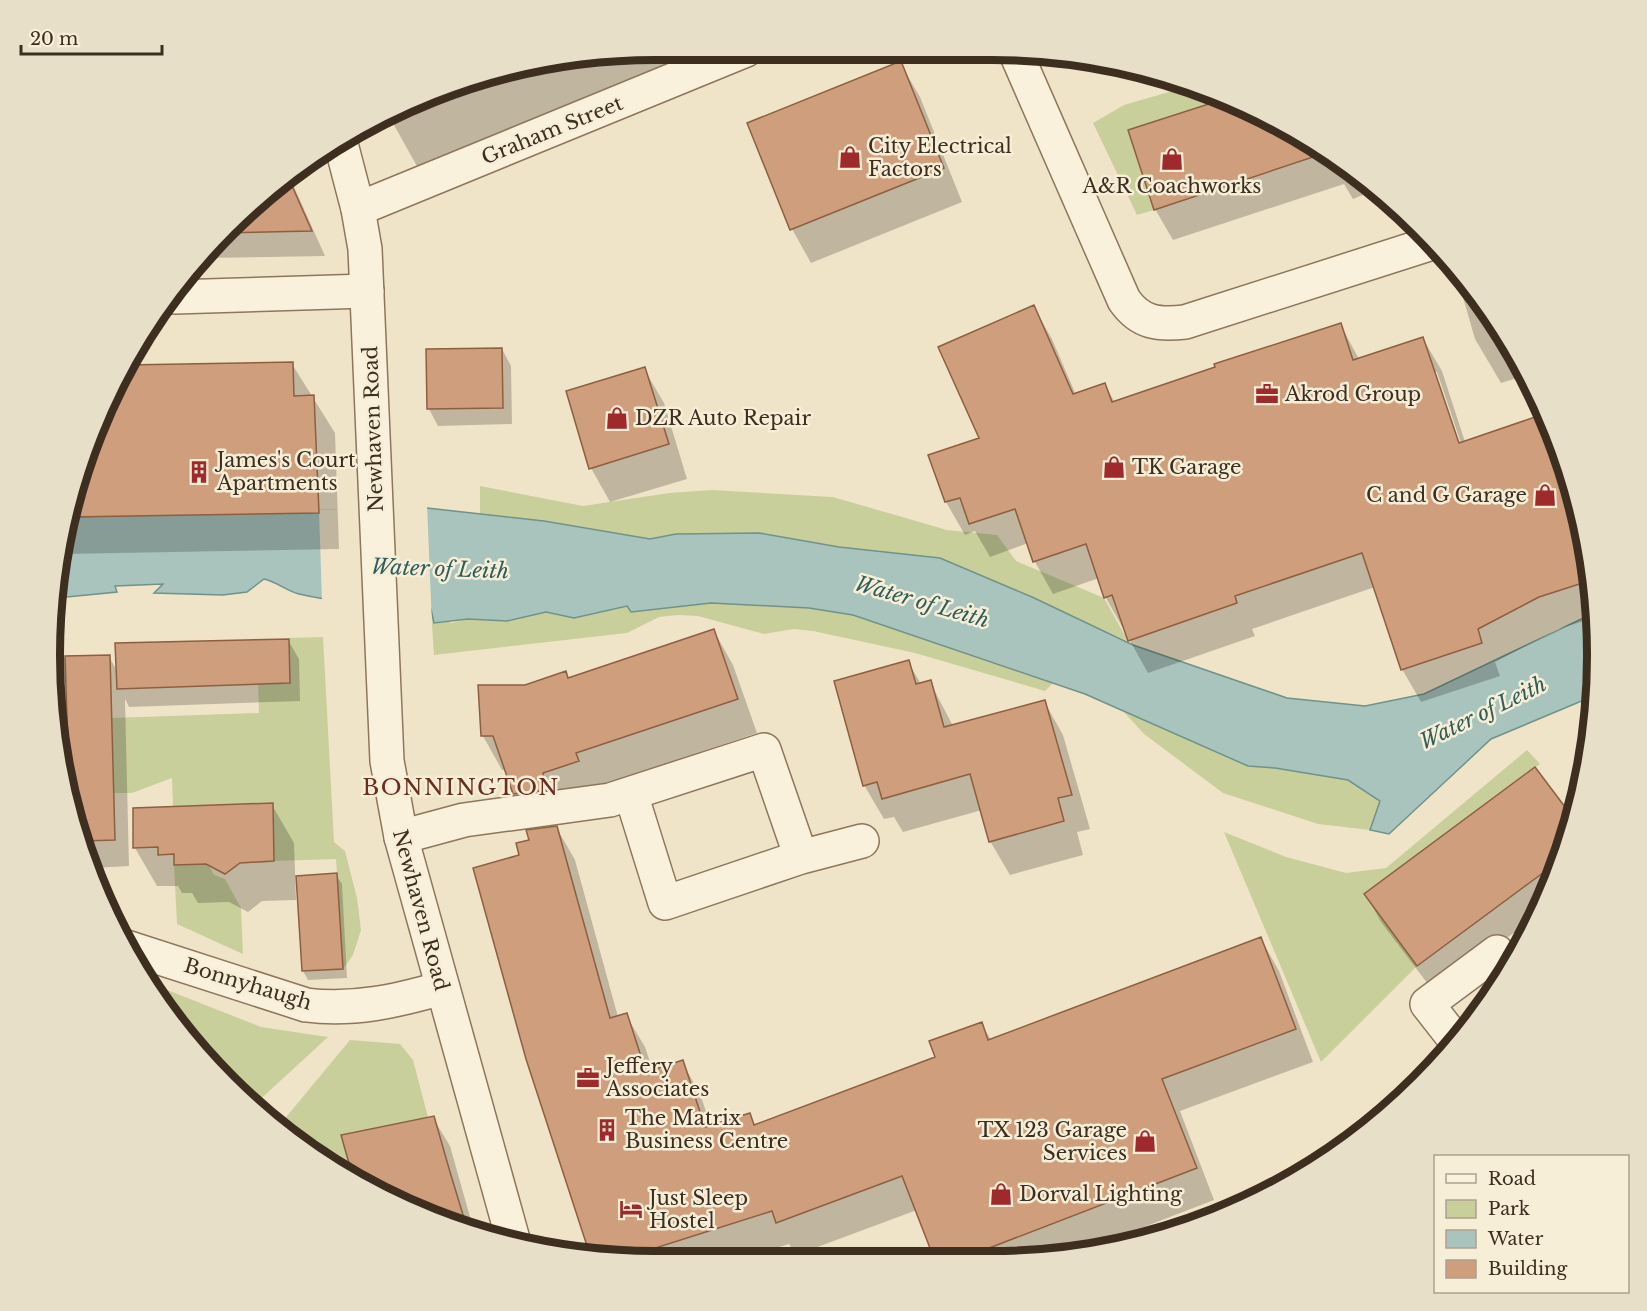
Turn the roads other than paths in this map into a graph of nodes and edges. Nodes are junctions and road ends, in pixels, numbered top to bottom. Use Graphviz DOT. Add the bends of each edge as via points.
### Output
graph roads {
  1 [pos="722,60"];
  2 [pos="1019,61"];
  3 [pos="342,149"];
  4 [pos="358,209"];
  5 [pos="1424,246"];
  6 [pos="367,291"];
  7 [pos="180,297"];
  8 [pos="631,794"];
  9 [pos="401,837"];
  10 [pos="862,841"];
  11 [pos="801,857"];
  12 [pos="139,951"];
  13 [pos="1497,952"];
  14 [pos="442,988"];
  15 [pos="1451,1034"];
  16 [pos="511,1233"];
  1 -- 4 [label="street, Graham Street"];
  2 -- 5 [label="street" via="1124,300 1142,319 1155,323 1185,322"];
  3 -- 4 [label="street, Newhaven Road"];
  4 -- 6 [label="street, Newhaven Road"];
  6 -- 7 [label="street"];
  6 -- 9 [label="street, Newhaven Road" via="387,761"];
  8 -- 9 [label="street" via="593,803 464,820"];
  8 -- 11 [label="street" via="764,750"];
  8 -- 11 [label="street" via="664,903"];
  9 -- 14 [label="street, Newhaven Road"];
  10 -- 11 [label="street"];
  12 -- 14 [label="street, Bonnyhaugh" via="306,1005 369,1005"];
  13 -- 15 [label="street" via="1427,1004"];
  14 -- 16 [label="street, Newhaven Road"];
}
